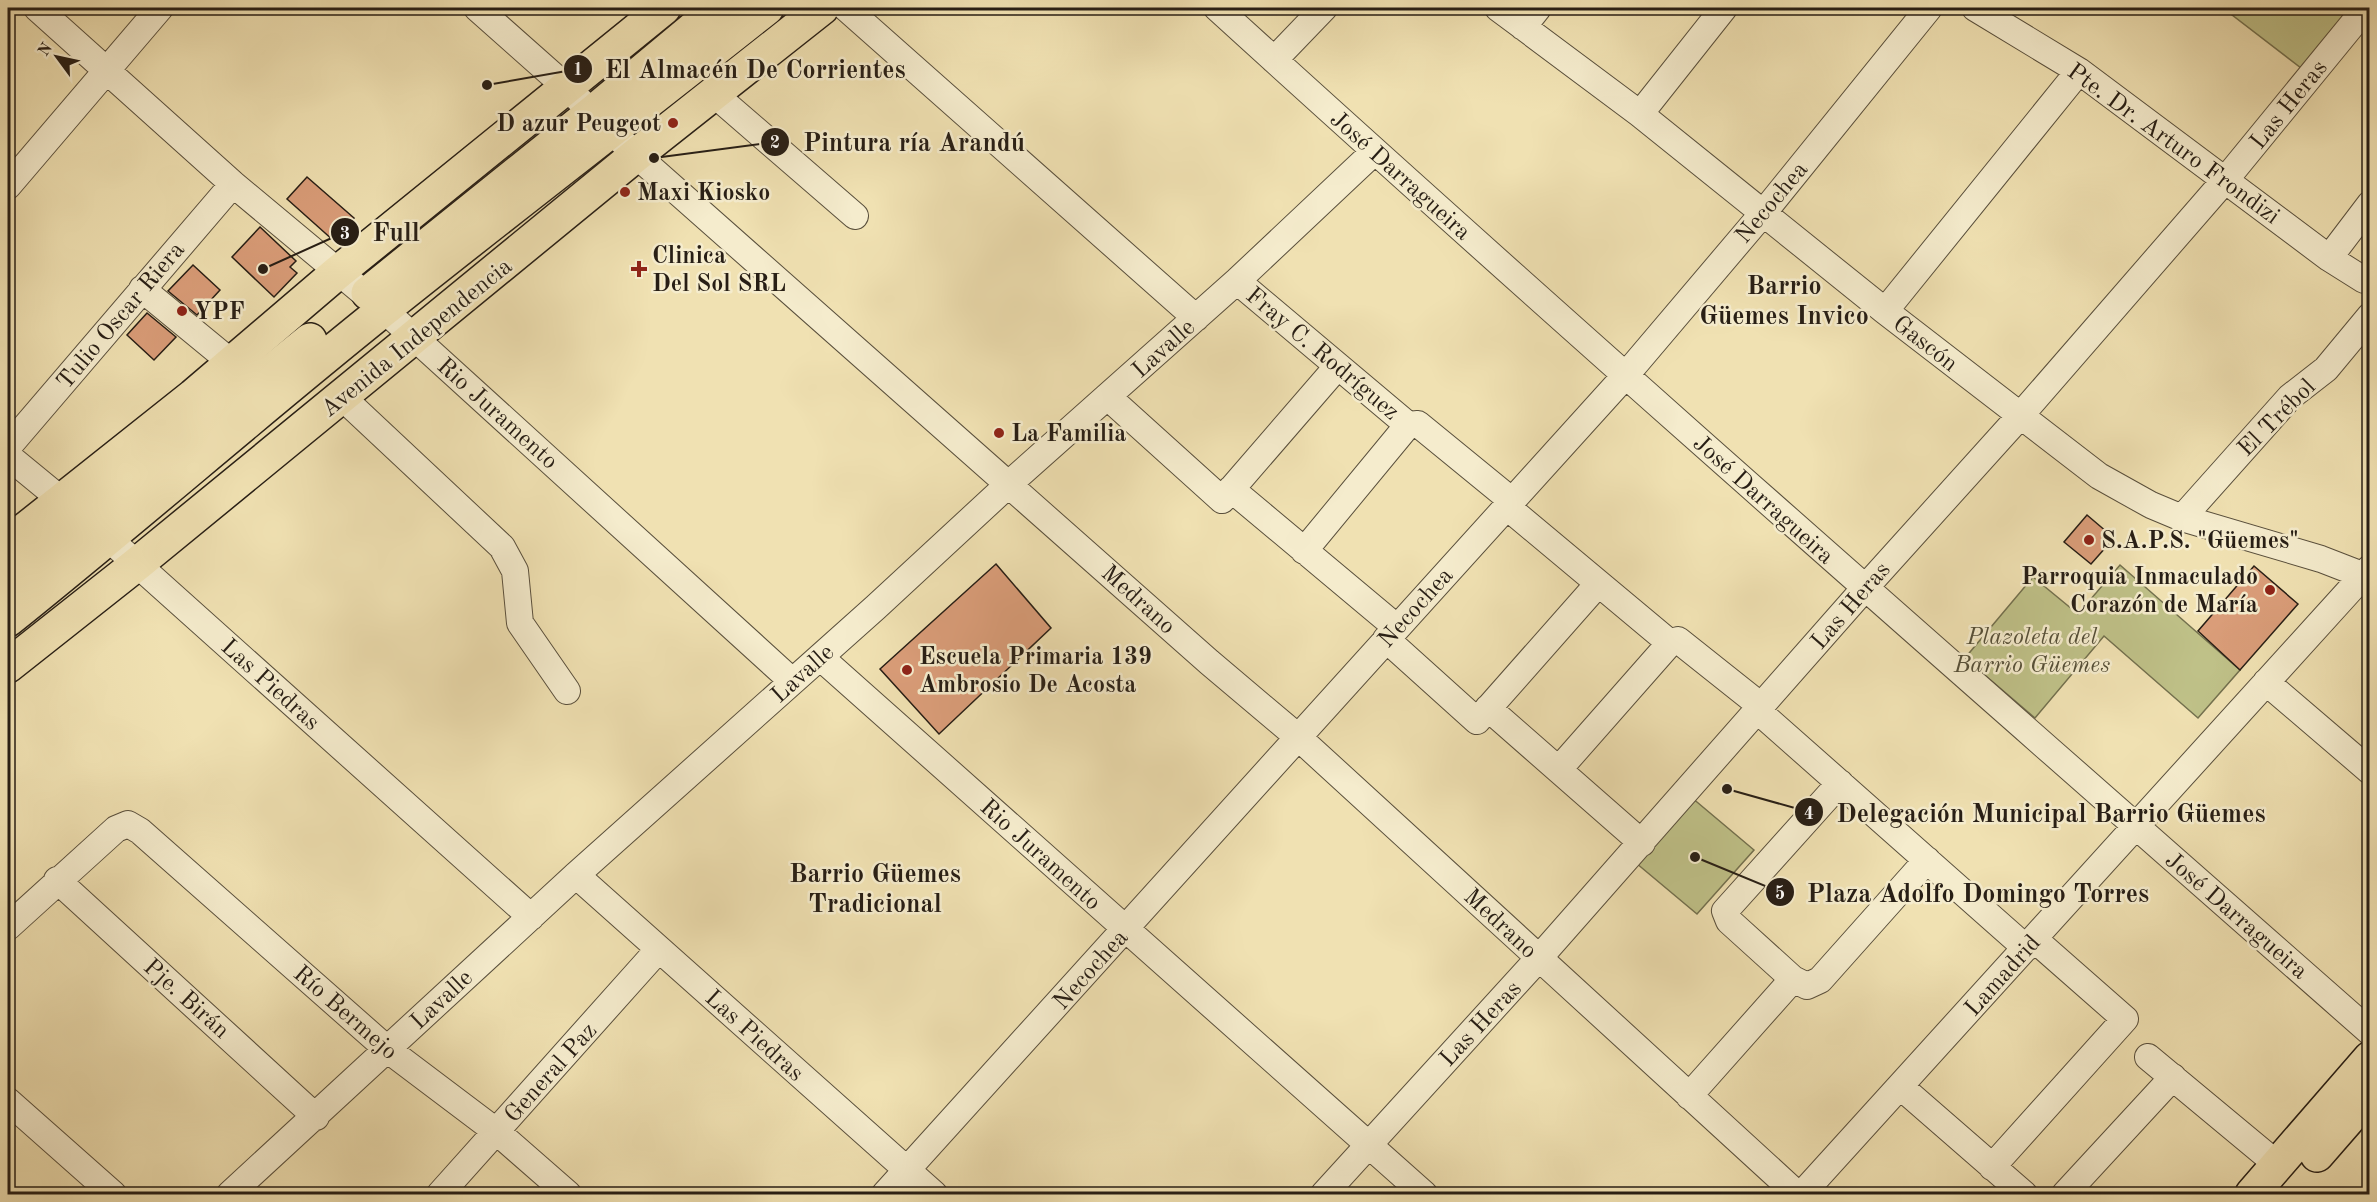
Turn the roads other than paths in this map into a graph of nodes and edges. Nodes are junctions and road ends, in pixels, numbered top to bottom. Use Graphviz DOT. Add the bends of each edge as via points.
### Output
graph roads {
  1 [pos="37,8"];
  2 [pos="160,8"];
  3 [pos="477,8"];
  4 [pos="664,8"];
  5 [pos="718,8"];
  6 [pos="767,8"];
  7 [pos="822,8"];
  8 [pos="846,8"];
  9 [pos="1217,8"];
  10 [pos="1324,8"];
  11 [pos="1498,8"];
  12 [pos="1724,8"];
  13 [pos="1929,8"];
  14 [pos="1975,8"];
  15 [pos="2366,8"];
  16 [pos="1530,17"];
  17 [pos="1274,60"];
  18 [pos="106,69"];
  19 [pos="2079,71"];
  20 [pos="566,87"];
  21 [pos="714,94"];
  22 [pos="1640,114"];
  23 [pos="603,122"];
  24 [pos="1374,152"];
  25 [pos="636,155"];
  26 [pos="2226,179"];
  27 [pos="232,184"];
  28 [pos="8,186"];
  29 [pos="2370,204"];
  30 [pos="1764,212"];
  31 [pos="855,216"];
  32 [pos="2328,258"];
  33 [pos="337,273"];
  34 [pos="2370,280"];
  35 [pos="1237,281"];
  36 [pos="142,289"];
  37 [pos="374,302"];
  38 [pos="1885,311"];
  39 [pos="2370,316"];
  40 [pos="1196,318"];
  41 [pos="416,338"];
  42 [pos="232,363"];
  43 [pos="1337,367"];
  44 [pos="1625,375"];
  45 [pos="343,398"];
  46 [pos="1108,398"];
  47 [pos="2020,416"];
  48 [pos="1408,425"];
  49 [pos="8,447"];
  50 [pos="8,456"];
  51 [pos="1010,483"];
  52 [pos="1231,489"];
  53 [pos="60,500"];
  54 [pos="1508,503"];
  55 [pos="2182,518"];
  56 [pos="98,529"];
  57 [pos="8,543"];
  58 [pos="1304,551"];
  59 [pos="137,564"];
  60 [pos="2368,574"];
  61 [pos="8,583"];
  62 [pos="1598,584"];
  63 [pos="1864,589"];
  64 [pos="8,620"];
  65 [pos="1391,633"];
  66 [pos="1670,643"];
  67 [pos="820,657"];
  68 [pos="8,666"];
  69 [pos="792,681"];
  70 [pos="2266,682"];
  71 [pos="567,691"];
  72 [pos="1488,708"];
  73 [pos="1759,708"];
  74 [pos="1299,738"];
  75 [pos="1559,769"];
  76 [pos="2370,771"];
  77 [pos="1840,783"];
  78 [pos="2137,827"];
  79 [pos="1642,843"];
  80 [pos="1927,860"];
  81 [pos="576,875"];
  82 [pos="57,880"];
  83 [pos="531,917"];
  84 [pos="8,927"];
  85 [pos="1126,929"];
  86 [pos="2030,944"];
  87 [pos="658,949"];
  88 [pos="1539,958"];
  89 [pos="1793,979"];
  90 [pos="2370,1032"];
  91 [pos="387,1049"];
  92 [pos="2148,1057"];
  93 [pos="2370,1058"];
  94 [pos="2173,1077"];
  95 [pos="1901,1087"];
  96 [pos="2370,1094"];
  97 [pos="1689,1096"];
  98 [pos="8,1101"];
  99 [pos="316,1117"];
  100 [pos="497,1132"];
  101 [pos="1368,1145"];
  102 [pos="1992,1167"];
  103 [pos="907,1170"];
  104 [pos="2280,1180"];
  105 [pos="240,1191"];
  106 [pos="113,1194"];
  107 [pos="440,1194"];
  108 [pos="568,1194"];
  109 [pos="885,1194"];
  110 [pos="934,1194"];
  111 [pos="1324,1194"];
  112 [pos="1424,1194"];
  113 [pos="1800,1194"];
  114 [pos="2024,1194"];
  115 [pos="2066,1194"];
  116 [pos="2253,1194"];
  1 -- 18 [label="street, Rio Juramento"];
  2 -- 18 [label="street"];
  3 -- 20 [label="street, Medrano"];
  4 -- 20 [label="main road"];
  5 -- 23 [label="main road, Avenida Independencia"];
  6 -- 23 [label="main road, Avenida Independencia"];
  7 -- 21 [label="main road, Avenida Independencia"];
  8 -- 40 [label="street"];
  9 -- 17 [label="street, José Darragueira"];
  10 -- 17 [label="street"];
  11 -- 16 [label="street, Gascón"];
  12 -- 22 [label="street"];
  13 -- 30 [label="street, Necochea"];
  14 -- 19 [label="street, Pte. Dr. Arturo Frondizi"];
  15 -- 26 [label="street, Las Heras"];
  16 -- 22 [label="street, Gascón"];
  17 -- 24 [label="street, José Darragueira"];
  18 -- 27 [label="street, Rio Juramento"];
  18 -- 28 [label="street"];
  19 -- 26 [label="street, Pte. Dr. Arturo Frondizi"];
  19 -- 38 [label="street"];
  20 -- 23 [label="street, Medrano"];
  20 -- 33 [label="main road"];
  21 -- 25 [label="main road, Avenida Independencia"];
  21 -- 31 [label="street"];
  22 -- 30 [label="street, Gascón"];
  23 -- 25 [label="street, Medrano"];
  23 -- 37 [label="main road, Avenida Independencia"];
  24 -- 35 [label="street, Lavalle"];
  24 -- 44 [label="street, José Darragueira"];
  25 -- 41 [label="main road, Avenida Independencia"];
  25 -- 51 [label="street, Medrano"];
  26 -- 32 [label="street, Pte. Dr. Arturo Frondizi"];
  26 -- 47 [label="street, Las Heras"];
  27 -- 33 [label="street, Rio Juramento"];
  27 -- 36 [label="street, Tulio Oscar Riera"];
  29 -- 32 [label="street"];
  30 -- 38 [label="street, Gascón"];
  30 -- 44 [label="street, Necochea"];
  32 -- 34 [label="street, Pte. Dr. Arturo Frondizi"];
  33 -- 37 [label="street, Rio Juramento"];
  33 -- 42 [label="main road"];
  35 -- 40 [label="street, Lavalle"];
  35 -- 43 [label="street, Fray C. Rodríguez"];
  36 -- 42 [label="street"];
  36 -- 49 [label="street, Tulio Oscar Riera"];
  37 -- 41 [label="street, Rio Juramento"];
  37 -- 56 [label="main road, Avenida Independencia"];
  38 -- 47 [label="street, Gascón"];
  39 -- 55 [label="street, El Trébol" via="2326,369 2290,397"];
  40 -- 46 [label="street, Lavalle"];
  41 -- 45 [label="main road, Avenida Independencia"];
  41 -- 69 [label="street, Rio Juramento"];
  42 -- 53 [label="main road"];
  43 -- 48 [label="street, Fray C. Rodríguez"];
  43 -- 52 [label="street"];
  44 -- 54 [label="street, Necochea"];
  44 -- 63 [label="street, José Darragueira"];
  45 -- 59 [label="main road, Avenida Independencia"];
  45 -- 71 [label="street" via="502,548 515,572 520,623"];
  46 -- 51 [label="street, Lavalle"];
  46 -- 52 [label="street" via="1222,500"];
  47 -- 55 [label="street, Gascón" via="2099,476"];
  47 -- 63 [label="street, Las Heras"];
  48 -- 54 [label="street, Fray C. Rodríguez" via="1418,424"];
  48 -- 58 [label="street"];
  50 -- 53 [label="street, Las Piedras"];
  51 -- 67 [label="street, Lavalle"];
  51 -- 74 [label="street, Medrano"];
  52 -- 58 [label="street"];
  53 -- 56 [label="street, Las Piedras"];
  53 -- 57 [label="main road"];
  54 -- 62 [label="street"];
  54 -- 65 [label="street, Necochea"];
  55 -- 60 [label="street, Gascón"];
  56 -- 59 [label="street, Las Piedras"];
  56 -- 61 [label="main road, Avenida Independencia"];
  56 -- 64 [label="main road, Avenida Independencia"];
  58 -- 65 [label="street"];
  59 -- 68 [label="main road, Avenida Independencia"];
  59 -- 83 [label="street, Las Piedras"];
  60 -- 70 [label="street, Lamadrid"];
  62 -- 66 [label="street"];
  62 -- 72 [label="street"];
  63 -- 73 [label="street, Las Heras"];
  63 -- 78 [label="street, José Darragueira"];
  65 -- 72 [label="street" via="1477,721"];
  65 -- 74 [label="street, Necochea"];
  66 -- 73 [label="street" via="1678,640"];
  66 -- 75 [label="street"];
  67 -- 69 [label="street, Lavalle"];
  67 -- 85 [label="street, Rio Juramento"];
  69 -- 81 [label="street, Lavalle"];
  70 -- 76 [label="street"];
  70 -- 78 [label="street, Lamadrid"];
  72 -- 75 [label="street"];
  73 -- 77 [label="street"];
  73 -- 79 [label="street, Las Heras"];
  74 -- 85 [label="street, Necochea"];
  74 -- 88 [label="street, Medrano"];
  75 -- 79 [label="street"];
  77 -- 80 [label="street"];
  77 -- 89 [label="street" via="1725,912 1729,921"];
  78 -- 86 [label="street, Lamadrid"];
  78 -- 90 [label="street, José Darragueira"];
  79 -- 88 [label="street, Las Heras"];
  80 -- 86 [label="street"];
  80 -- 89 [label="street" via="1820,980 1807,986"];
  81 -- 83 [label="street, Lavalle"];
  81 -- 87 [label="street, Las Piedras"];
  82 -- 84 [label="street"];
  82 -- 91 [label="street, Río Bermejo" via="116,829 128,824"];
  82 -- 99 [label="street, Pje. Birán"];
  83 -- 91 [label="street, Lavalle"];
  85 -- 101 [label="street, Rio Juramento"];
  85 -- 103 [label="street, Necochea"];
  86 -- 95 [label="street, Lamadrid"];
  86 -- 102 [label="street" via="2125,1018"];
  87 -- 100 [label="street, General Paz"];
  87 -- 103 [label="street, Las Piedras"];
  88 -- 97 [label="street, Medrano"];
  88 -- 101 [label="street, Las Heras"];
  89 -- 97 [label="street"];
  91 -- 99 [label="street, Lavalle"];
  91 -- 100 [label="street, Río Bermejo"];
  92 -- 94 [label="street"];
  93 -- 104 [label="main road"];
  94 -- 104 [label="street"];
  94 -- 115 [label="street"];
  95 -- 102 [label="street"];
  95 -- 113 [label="street, Lamadrid"];
  96 -- 104 [label="main road"];
  97 -- 113 [label="street, Medrano"];
  98 -- 106 [label="street"];
  99 -- 105 [label="street, Lavalle"];
  100 -- 107 [label="street, General Paz"];
  100 -- 108 [label="street, Río Bermejo"];
  101 -- 111 [label="street, Las Heras"];
  101 -- 112 [label="street, Rio Juramento"];
  102 -- 114 [label="street"];
  103 -- 109 [label="street, Necochea"];
  103 -- 110 [label="street, Las Piedras"];
  104 -- 116 [label="main road"];
}
